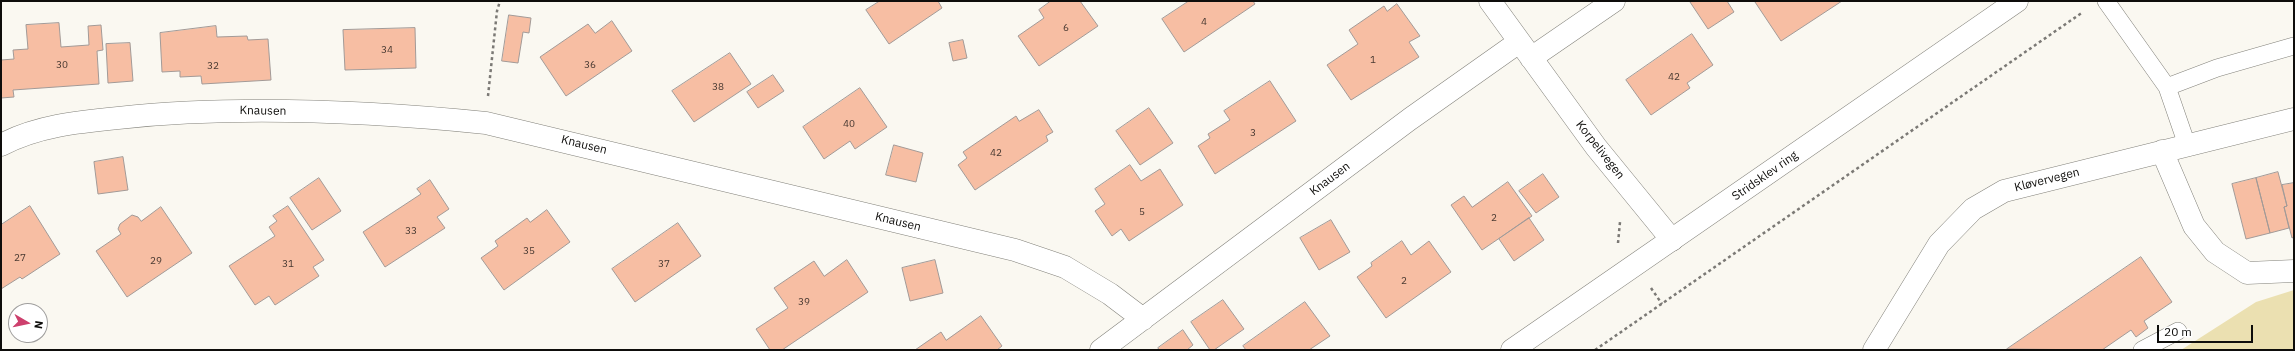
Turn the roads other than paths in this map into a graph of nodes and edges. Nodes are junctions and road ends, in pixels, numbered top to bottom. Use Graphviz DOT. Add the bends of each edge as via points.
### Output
graph roads {
  1 [pos="1490,1"];
  2 [pos="1614,1"];
  3 [pos="2017,1"];
  4 [pos="2106,1"];
  5 [pos="2294,46"];
  6 [pos="1525,50"];
  7 [pos="2167,87"];
  8 [pos="2294,119"];
  9 [pos="1,145"];
  10 [pos="2187,145"];
  11 [pos="2162,151"];
  12 [pos="1672,240"];
  13 [pos="2294,271"];
  14 [pos="1142,319"];
  15 [pos="2178,331"];
  16 [pos="1101,350"];
  17 [pos="1512,350"];
  18 [pos="1874,350"];
  19 [pos="2142,350"];
  1 -- 6 [label="street, Korpelivegen"];
  2 -- 6 [label="street"];
  3 -- 12 [label="street, Stridsklev ring"];
  4 -- 7 [label="lane"];
  5 -- 7 [label="lane" via="2216,68"];
  6 -- 12 [label="street, Korpelivegen" via="1596,147"];
  6 -- 14 [label="street, Knausen" via="1410,119"];
  7 -- 10 [label="lane"];
  8 -- 10 [label="street, Kløvervegen"];
  9 -- 14 [label="street, Knausen" via="40,128 144,115 230,111 416,116 486,122 1015,250 1065,267 1110,294"];
  10 -- 11 [label="street, Kløvervegen"];
  11 -- 13 [label="street" via="2194,226 2214,252 2247,273"];
  11 -- 18 [label="street, Kløvervegen" via="2004,191 1973,209 1939,244"];
  12 -- 17 [label="street, Stridsklev ring"];
  14 -- 16 [label="street, Knausen"];
  15 -- 19 [label="lane"];
}
